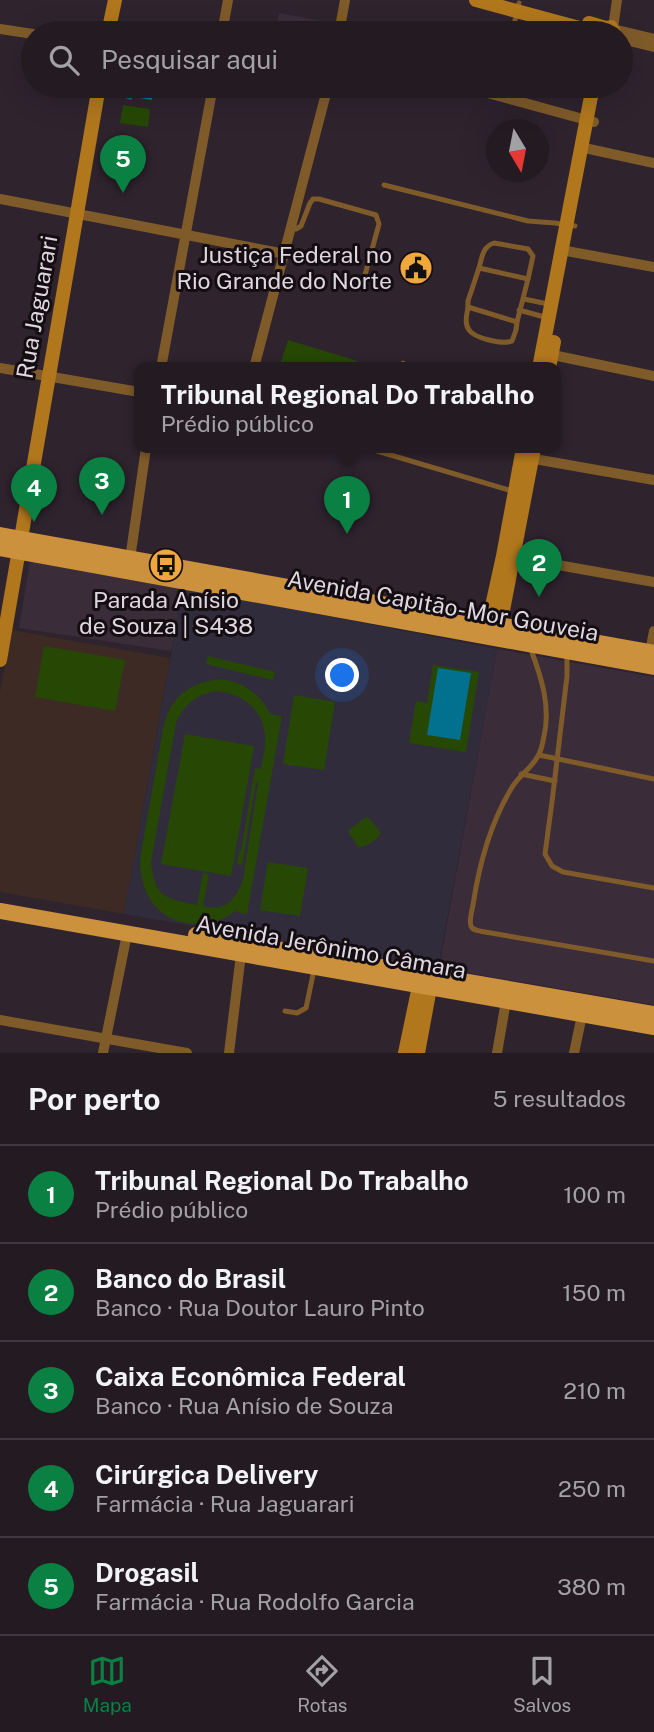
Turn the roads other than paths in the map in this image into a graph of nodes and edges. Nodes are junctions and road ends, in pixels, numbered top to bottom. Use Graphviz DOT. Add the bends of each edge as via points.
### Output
graph roads {
  1 [pos="115,0"];
  2 [pos="228,0"];
  3 [pos="345,0"];
  4 [pos="475,0"];
  5 [pos="616,0"];
  6 [pos="514,10"];
  7 [pos="111,21"];
  8 [pos="224,21"];
  9 [pos="341,21"];
  10 [pos="564,21"];
  11 [pos="611,21"];
  12 [pos="0,29"];
  13 [pos="21,32"];
  14 [pos="633,35"];
  15 [pos="654,39"];
  16 [pos="633,40"];
  17 [pos="654,47"];
  18 [pos="97,98"];
  19 [pos="211,98"];
  20 [pos="325,98"];
  21 [pos="506,98"];
  22 [pos="592,98"];
  23 [pos="597,98"];
  24 [pos="589,121"];
  25 [pos="585,148"];
  26 [pos="654,163"];
  27 [pos="384,186"];
  28 [pos="0,199"];
  29 [pos="77,214"];
  30 [pos="570,226"];
  31 [pos="291,228"];
  32 [pos="185,235"];
  33 [pos="566,251"];
  34 [pos="285,254"];
  35 [pos="654,267"];
  36 [pos="480,268"];
  37 [pos="528,279"];
  38 [pos="363,282"];
  39 [pos="524,299"];
  40 [pos="468,307"];
  41 [pos="519,310"];
  42 [pos="550,311"];
  43 [pos="517,322"];
  44 [pos="547,358"];
  45 [pos="162,362"];
  46 [pos="256,362"];
  47 [pos="0,368"];
  48 [pos="48,376"];
  49 [pos="654,376"];
  50 [pos="134,391"];
  51 [pos="145,453"];
  52 [pos="389,453"];
  53 [pos="528,453"];
  54 [pos="654,480"];
  55 [pos="515,492"];
  56 [pos="0,535"];
  57 [pos="19,545"];
  58 [pos="0,548"];
  59 [pos="509,557"];
  60 [pos="130,559"];
  61 [pos="654,582"];
  62 [pos="322,594"];
  63 [pos="301,603"];
  64 [pos="423,612"];
  65 [pos="494,625"];
  66 [pos="440,629"];
  67 [pos="654,631"];
  68 [pos="530,645"];
  69 [pos="567,652"];
  70 [pos="653,657"];
  71 [pos="0,660"];
  72 [pos="539,755"];
  73 [pos="556,759"];
  74 [pos="521,774"];
  75 [pos="654,779"];
  76 [pos="555,781"];
  77 [pos="654,888"];
  78 [pos="0,901"];
  79 [pos="0,912"];
  80 [pos="127,934"];
  81 [pos="241,954"];
  82 [pos="654,961"];
  83 [pos="315,967"];
  84 [pos="424,987"];
  85 [pos="506,1001"];
  86 [pos="285,1011"];
  87 [pos="654,1014"];
  88 [pos="582,1015"];
  89 [pos="0,1020"];
  90 [pos="654,1027"];
  91 [pos="105,1038"];
  92 [pos="103,1053"];
  93 [pos="187,1053"];
  94 [pos="229,1053"];
  95 [pos="405,1053"];
  96 [pos="418,1053"];
  97 [pos="497,1053"];
  98 [pos="574,1053"];
  1 -- 7 [label="street"];
  2 -- 8 [label="street"];
  3 -- 9 [label="street"];
  4 -- 6 [label="street"];
  5 -- 11 [label="street"];
  6 -- 10 [label="street"];
  12 -- 13 [label="street"];
  14 -- 15 [label="street"];
  16 -- 17 [label="street"];
  18 -- 29 [label="street, Rua Jaguarari"];
  19 -- 32 [label="street"];
  20 -- 31 [label="street"];
  21 -- 24 [label="street"];
  22 -- 24 [label="street"];
  23 -- 24 [label="street"];
  24 -- 25 [label="street"];
  25 -- 26 [label="street"];
  25 -- 30 [label="street"];
  27 -- 30 [label="lane" via="527,221"];
  28 -- 29 [label="street"];
  29 -- 32 [label="street"];
  29 -- 48 [label="street, Rua Jaguarari"];
  30 -- 33 [label="street"];
  31 -- 34 [label="street"];
  31 -- 38 [label="lane" via="301,226 313,199 376,215 379,224"];
  32 -- 34 [label="street"];
  32 -- 45 [label="street"];
  33 -- 35 [label="street"];
  33 -- 42 [label="street"];
  33 -- 44 [label="street"];
  34 -- 46 [label="street"];
  36 -- 37 [label="lane"];
  36 -- 37 [label="lane" via="488,244 528,249 533,256"];
  36 -- 40 [label="lane"];
  37 -- 39 [label="lane"];
  39 -- 41 [label="lane"];
  39 -- 42 [label="lane"];
  40 -- 43 [label="lane"];
  40 -- 43 [label="lane" via="469,330 502,344 512,341"];
  41 -- 42 [label="lane"];
  41 -- 43 [label="lane"];
  42 -- 44 [label="street"];
  44 -- 49 [label="street"];
  47 -- 48 [label="street"];
  48 -- 50 [label="street"];
  48 -- 57 [label="street, Rua Jaguarari"];
  51 -- 60 [label="street"];
  52 -- 55 [label="lane"];
  53 -- 54 [label="street"];
  53 -- 55 [label="street"];
  53 -- 59 [label="street"];
  55 -- 59 [label="street"];
  56 -- 57 [label="main road"];
  57 -- 58 [label="main road"];
  57 -- 60 [label="main road, Avenida Capitão-Mor Gouveia"];
  57 -- 63 [label="main road, Avenida Capitão-Mor Gouveia"];
  57 -- 71 [label="street, Rua Jaguarari"];
  59 -- 61 [label="street"];
  59 -- 65 [label="street"];
  60 -- 62 [label="main road, Avenida Capitão-Mor Gouveia"];
  62 -- 63 [label="main road"];
  62 -- 64 [label="main road, Avenida Capitão-Mor Gouveia"];
  63 -- 66 [label="main road, Avenida Capitão-Mor Gouveia"];
  64 -- 65 [label="main road, Avenida Capitão-Mor Gouveia"];
  64 -- 66 [label="main road"];
  65 -- 70 [label="main road, Avenida Capitão-Mor Gouveia"];
  66 -- 68 [label="main road, Avenida Capitão-Mor Gouveia"];
  67 -- 70 [label="street"];
  68 -- 69 [label="main road, Avenida Capitão-Mor Gouveia"];
  68 -- 72 [label="lane" via="546,703"];
  69 -- 70 [label="main road, Avenida Capitão-Mor Gouveia"];
  69 -- 73 [label="lane"];
  72 -- 73 [label="lane"];
  72 -- 74 [label="lane"];
  73 -- 75 [label="lane"];
  73 -- 76 [label="lane"];
  74 -- 76 [label="lane"];
  74 -- 82 [label="lane" via="497,817 483,856 471,927"];
  76 -- 77 [label="lane" via="545,854 552,866 563,872"];
  78 -- 87 [label="main road, Avenida Jerônimo Câmara"];
  79 -- 80 [label="main road, Avenida Jerônimo Câmara"];
  80 -- 81 [label="main road, Avenida Jerônimo Câmara"];
  80 -- 91 [label="street"];
  81 -- 83 [label="main road, Avenida Jerônimo Câmara"];
  81 -- 94 [label="street"];
  83 -- 84 [label="main road, Avenida Jerônimo Câmara"];
  83 -- 86 [label="lane" via="306,1008 297,1013"];
  84 -- 85 [label="main road, Avenida Jerônimo Câmara"];
  84 -- 95 [label="street"];
  84 -- 96 [label="street"];
  85 -- 88 [label="main road, Avenida Jerônimo Câmara"];
  85 -- 97 [label="street"];
  88 -- 90 [label="main road, Avenida Jerônimo Câmara"];
  88 -- 98 [label="street"];
  89 -- 91 [label="street"];
  91 -- 92 [label="street"];
  91 -- 93 [label="street"];
}
